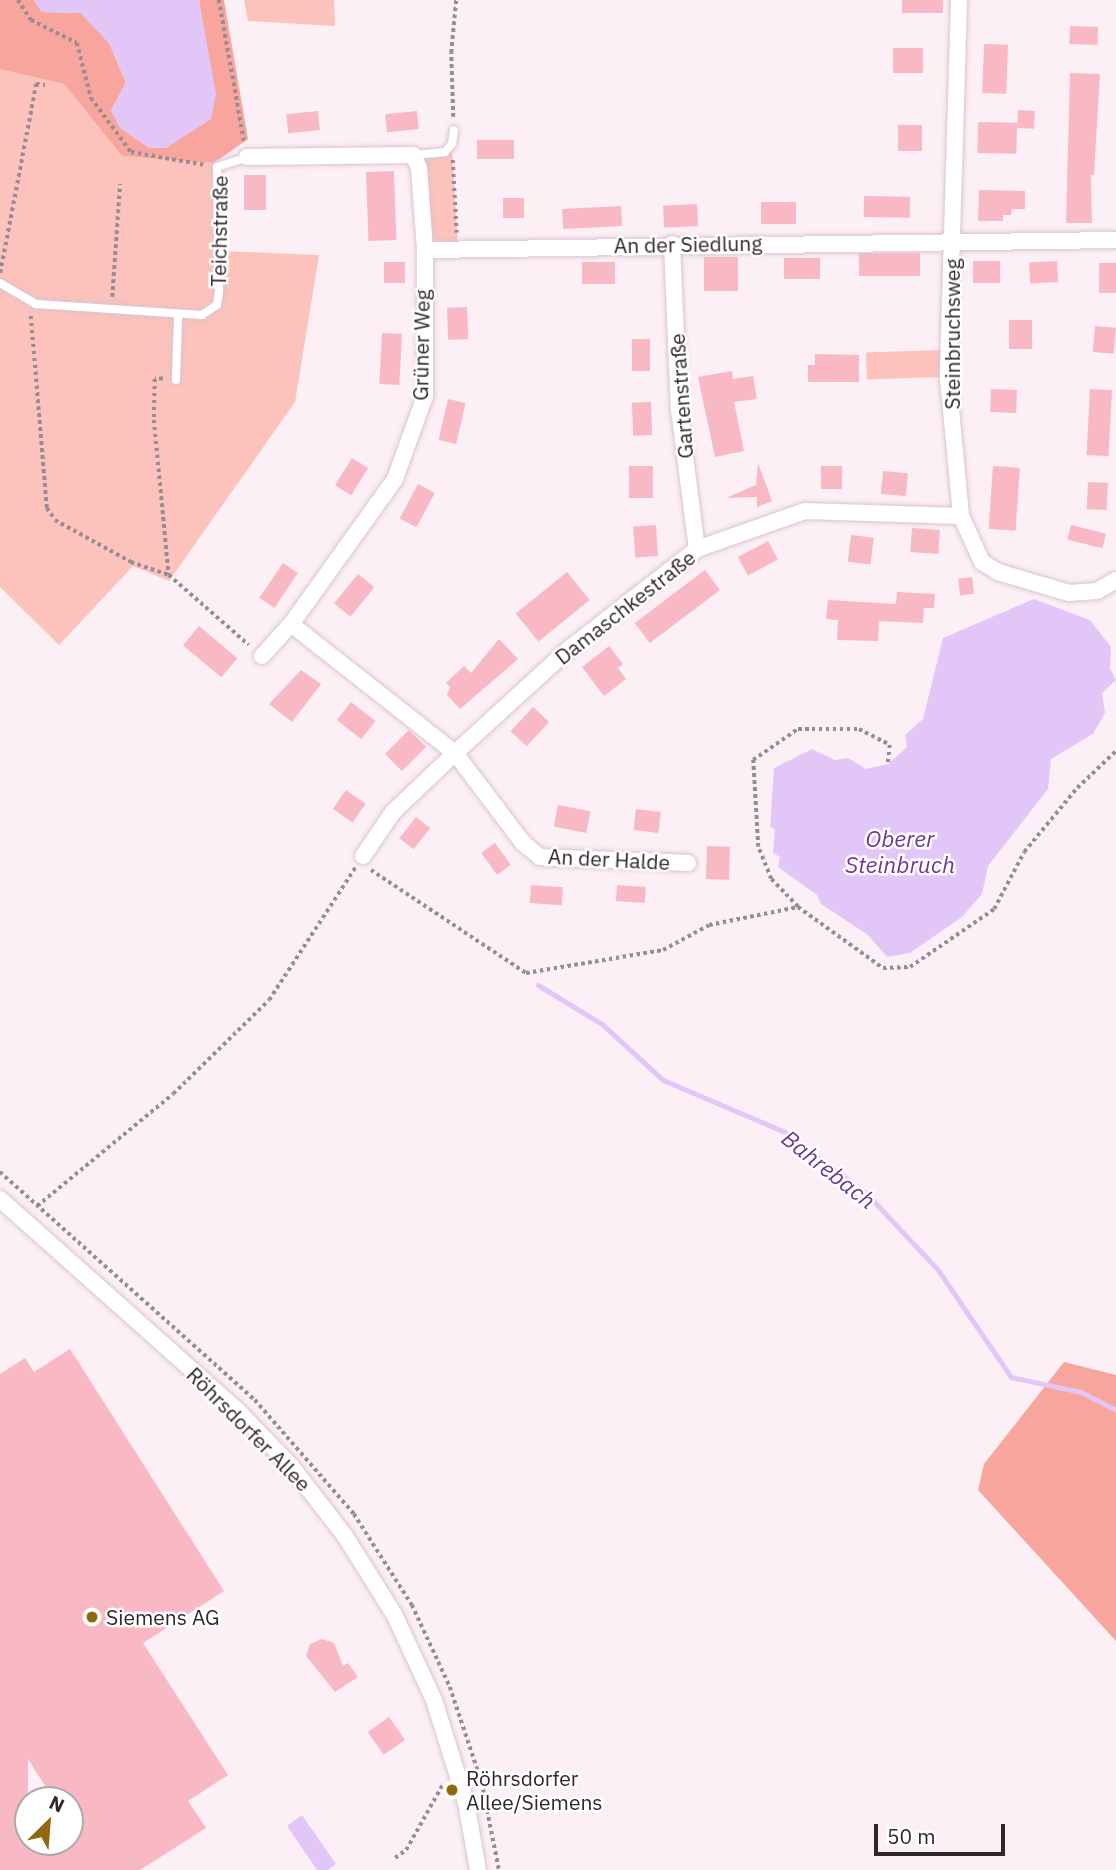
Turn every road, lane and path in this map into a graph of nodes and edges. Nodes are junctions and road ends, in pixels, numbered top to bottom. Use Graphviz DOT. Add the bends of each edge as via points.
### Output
graph roads {
  1 [pos="18,0"];
  2 [pos="219,0"];
  3 [pos="456,0"];
  4 [pos="960,0"];
  5 [pos="45,85"];
  6 [pos="454,130"];
  7 [pos="452,144"];
  8 [pos="412,156"];
  9 [pos="247,157"];
  10 [pos="217,167"];
  11 [pos="120,184"];
  12 [pos="951,240"];
  13 [pos="1116,240"];
  14 [pos="672,244"];
  15 [pos="458,249"];
  16 [pos="425,250"];
  17 [pos="0,275"];
  18 [pos="0,283"];
  19 [pos="29,300"];
  20 [pos="111,310"];
  21 [pos="178,315"];
  22 [pos="176,380"];
  23 [pos="961,516"];
  24 [pos="697,549"];
  25 [pos="169,576"];
  26 [pos="1116,580"];
  27 [pos="290,624"];
  28 [pos="262,656"];
  29 [pos="1116,751"];
  30 [pos="455,753"];
  31 [pos="888,764"];
  32 [pos="361,859"];
  33 [pos="688,863"];
  34 [pos="798,907"];
  35 [pos="0,1199"];
  36 [pos="22,1218"];
  37 [pos="440,1774"];
  38 [pos="443,1784"];
  39 [pos="445,1791"];
  40 [pos="395,1858"];
  41 [pos="478,1870"];
  1 -- 10 [label="path" via="31,20 77,43 91,98 131,152"];
  2 -- 9 [label="path"];
  3 -- 6 [label="path" via="451,53"];
  4 -- 12 [label="street, Steinbruchsweg"];
  5 -- 17 [label="path" via="36,84"];
  6 -- 7 [label="lane"];
  7 -- 8 [label="lane" via="445,152"];
  7 -- 15 [label="path"];
  8 -- 9 [label="street, Teichstraße"];
  8 -- 16 [label="street, Grüner Weg" via="419,168"];
  9 -- 10 [label="lane, Teichstraße"];
  10 -- 21 [label="lane, Teichstraße" via="217,305 202,315"];
  11 -- 20 [label="path"];
  12 -- 13 [label="street, An der Siedlung"];
  12 -- 14 [label="street, An der Siedlung"];
  12 -- 23 [label="street, Steinbruchsweg" via="948,378"];
  14 -- 15 [label="street, An der Siedlung"];
  14 -- 24 [label="street, Gartenstraße" via="679,409"];
  15 -- 16 [label="street, An der Siedlung"];
  16 -- 27 [label="street, Grüner Weg" via="425,396 416,425 396,479"];
  18 -- 19 [label="lane, Teichstraße"];
  19 -- 20 [label="lane, Teichstraße"];
  19 -- 25 [label="path" via="47,508 55,520 131,562"];
  20 -- 21 [label="lane, Teichstraße"];
  21 -- 22 [label="lane"];
  22 -- 25 [label="path" via="155,379 154,420"];
  23 -- 24 [label="street, Damaschkestraße" via="805,511"];
  23 -- 26 [label="street, Steinbruchsweg" via="982,562 998,572 1069,593 1097,591"];
  24 -- 30 [label="street, Damaschkestraße" via="569,649"];
  25 -- 28 [label="path"];
  27 -- 28 [label="street, Grüner Weg"];
  27 -- 30 [label="street"];
  29 -- 34 [label="path" via="1077,788 1024,852 994,909 910,967 883,968"];
  30 -- 32 [label="street, Damaschkestraße" via="393,812"];
  30 -- 33 [label="street, An der Halde" via="523,844 540,857"];
  31 -- 34 [label="path" via="890,745 859,729 798,729 753,760 758,847 771,879"];
  32 -- 34 [label="path" via="526,973 663,950 709,925"];
  32 -- 36 [label="path" via="269,1000 173,1094"];
  35 -- 36 [label="street, Röhrsdorfer Allee"];
  36 -- 41 [label="street, Röhrsdorfer Allee" via="259,1432 345,1536 394,1614 433,1700 466,1802"];
  37 -- 38 [label="path"];
  38 -- 39 [label="path"];
  38 -- 40 [label="path" via="406,1850"];
}
